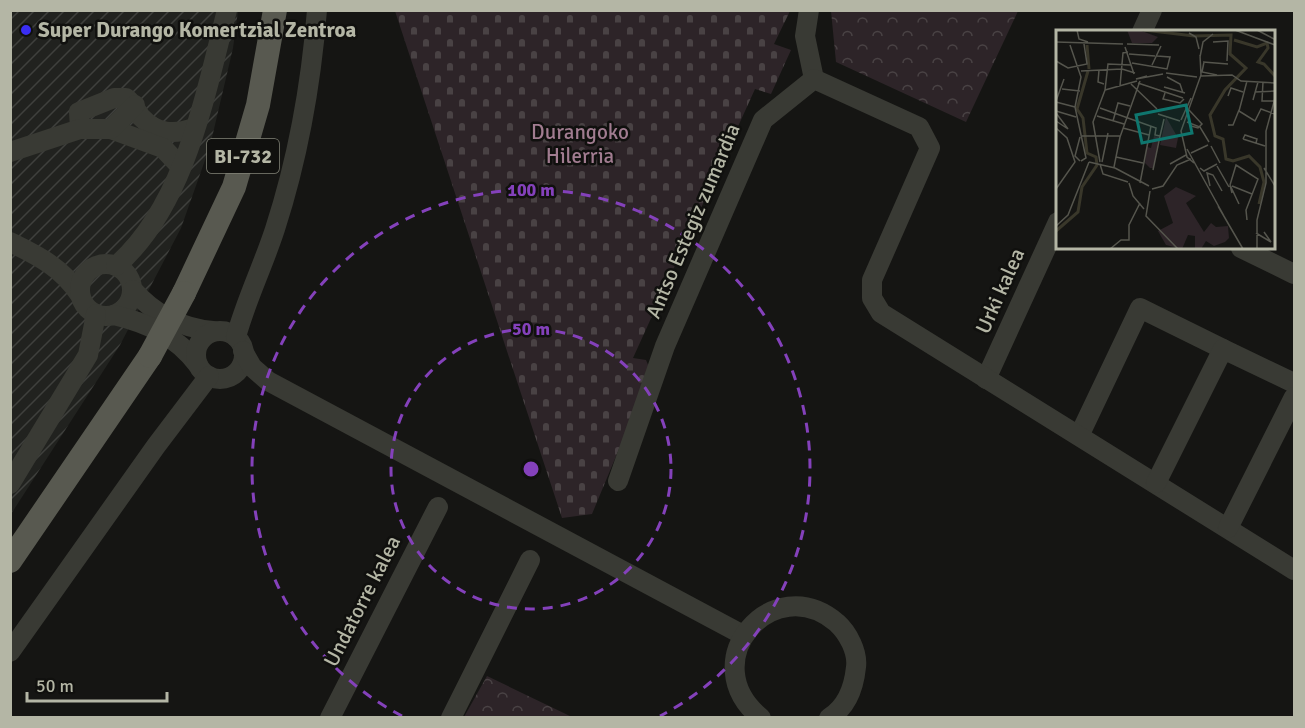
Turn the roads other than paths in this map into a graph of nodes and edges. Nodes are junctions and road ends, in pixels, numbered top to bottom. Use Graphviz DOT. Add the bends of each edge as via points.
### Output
graph roads {
  1 [pos="227,10"];
  2 [pos="275,10"];
  3 [pos="317,10"];
  4 [pos="809,10"];
  5 [pos="1152,10"];
  6 [pos="1144,30"];
  7 [pos="814,79"];
  8 [pos="135,105"];
  9 [pos="194,128"];
  10 [pos="80,129"];
  11 [pos="111,129"];
  12 [pos="10,152"];
  13 [pos="181,167"];
  14 [pos="1056,226"];
  15 [pos="10,242"];
  16 [pos="1243,249"];
  17 [pos="46,260"];
  18 [pos="108,265"];
  19 [pos="1294,274"];
  20 [pos="133,290"];
  21 [pos="80,295"];
  22 [pos="105,315"];
  23 [pos="213,331"];
  24 [pos="239,344"];
  25 [pos="1223,349"];
  26 [pos="211,373"];
  27 [pos="986,379"];
  28 [pos="1294,383"];
  29 [pos="293,394"];
  30 [pos="1294,397"];
  31 [pos="1080,434"];
  32 [pos="618,481"];
  33 [pos="1156,483"];
  34 [pos="10,484"];
  35 [pos="438,507"];
  36 [pos="1228,528"];
  37 [pos="530,560"];
  38 [pos="10,561"];
  39 [pos="1294,570"];
  40 [pos="743,635"];
  41 [pos="10,652"];
  42 [pos="754,715"];
  43 [pos="330,717"];
  44 [pos="451,717"];
  45 [pos="829,717"];
  1 -- 9 [label="street"];
  2 -- 38 [label="main road, BI-732, bridge" via="258,105 234,187 184,293 150,356"];
  3 -- 24 [label="street" via="314,58 298,148 274,231 245,303"];
  4 -- 7 [label="street" via="805,36"];
  5 -- 6 [label="street"];
  7 -- 27 [label="street" via="920,128 930,148 872,280 872,298 881,313"];
  7 -- 32 [label="street, Antso Estegiz zumardia" via="763,120 665,346"];
  8 -- 9 [label="street" via="139,115 166,133"];
  8 -- 10 [label="street" via="126,98 114,98 79,112"];
  8 -- 11 [label="street"];
  9 -- 13 [label="street"];
  10 -- 11 [label="street"];
  10 -- 12 [label="street"];
  11 -- 13 [label="street" via="163,148"];
  13 -- 18 [label="street" via="156,223 132,252"];
  14 -- 27 [label="street, Urki kalea"];
  15 -- 17 [label="street"];
  16 -- 19 [label="street"];
  17 -- 18 [label="street"];
  17 -- 21 [label="street" via="68,278"];
  18 -- 20 [label="street" via="128,275"];
  18 -- 21 [label="street" via="93,267 82,279"];
  20 -- 22 [label="street" via="128,305"];
  20 -- 23 [label="street" via="156,312 189,329"];
  21 -- 22 [label="street" via="83,303"];
  22 -- 26 [label="street" via="140,321 184,346"];
  22 -- 34 [label="street" via="88,356"];
  23 -- 24 [label="street" via="221,330"];
  23 -- 26 [label="street" via="196,348"];
  24 -- 26 [label="street" via="241,366"];
  24 -- 29 [label="street" via="261,376"];
  25 -- 28 [label="street"];
  25 -- 31 [label="street" via="1140,308"];
  25 -- 33 [label="street"];
  26 -- 29 [label="street" via="264,381"];
  26 -- 41 [label="street"];
  27 -- 31 [label="street"];
  29 -- 40 [label="street"];
  30 -- 36 [label="street"];
  31 -- 33 [label="street"];
  33 -- 36 [label="street"];
  35 -- 43 [label="street, Undatorre kalea"];
  36 -- 39 [label="street"];
  37 -- 44 [label="street"];
  40 -- 42 [label="street" via="735,654 734,674 739,693"];
  40 -- 45 [label="street" via="755,621 790,606 828,615 842,628 852,644 855,682 847,700"];
}
